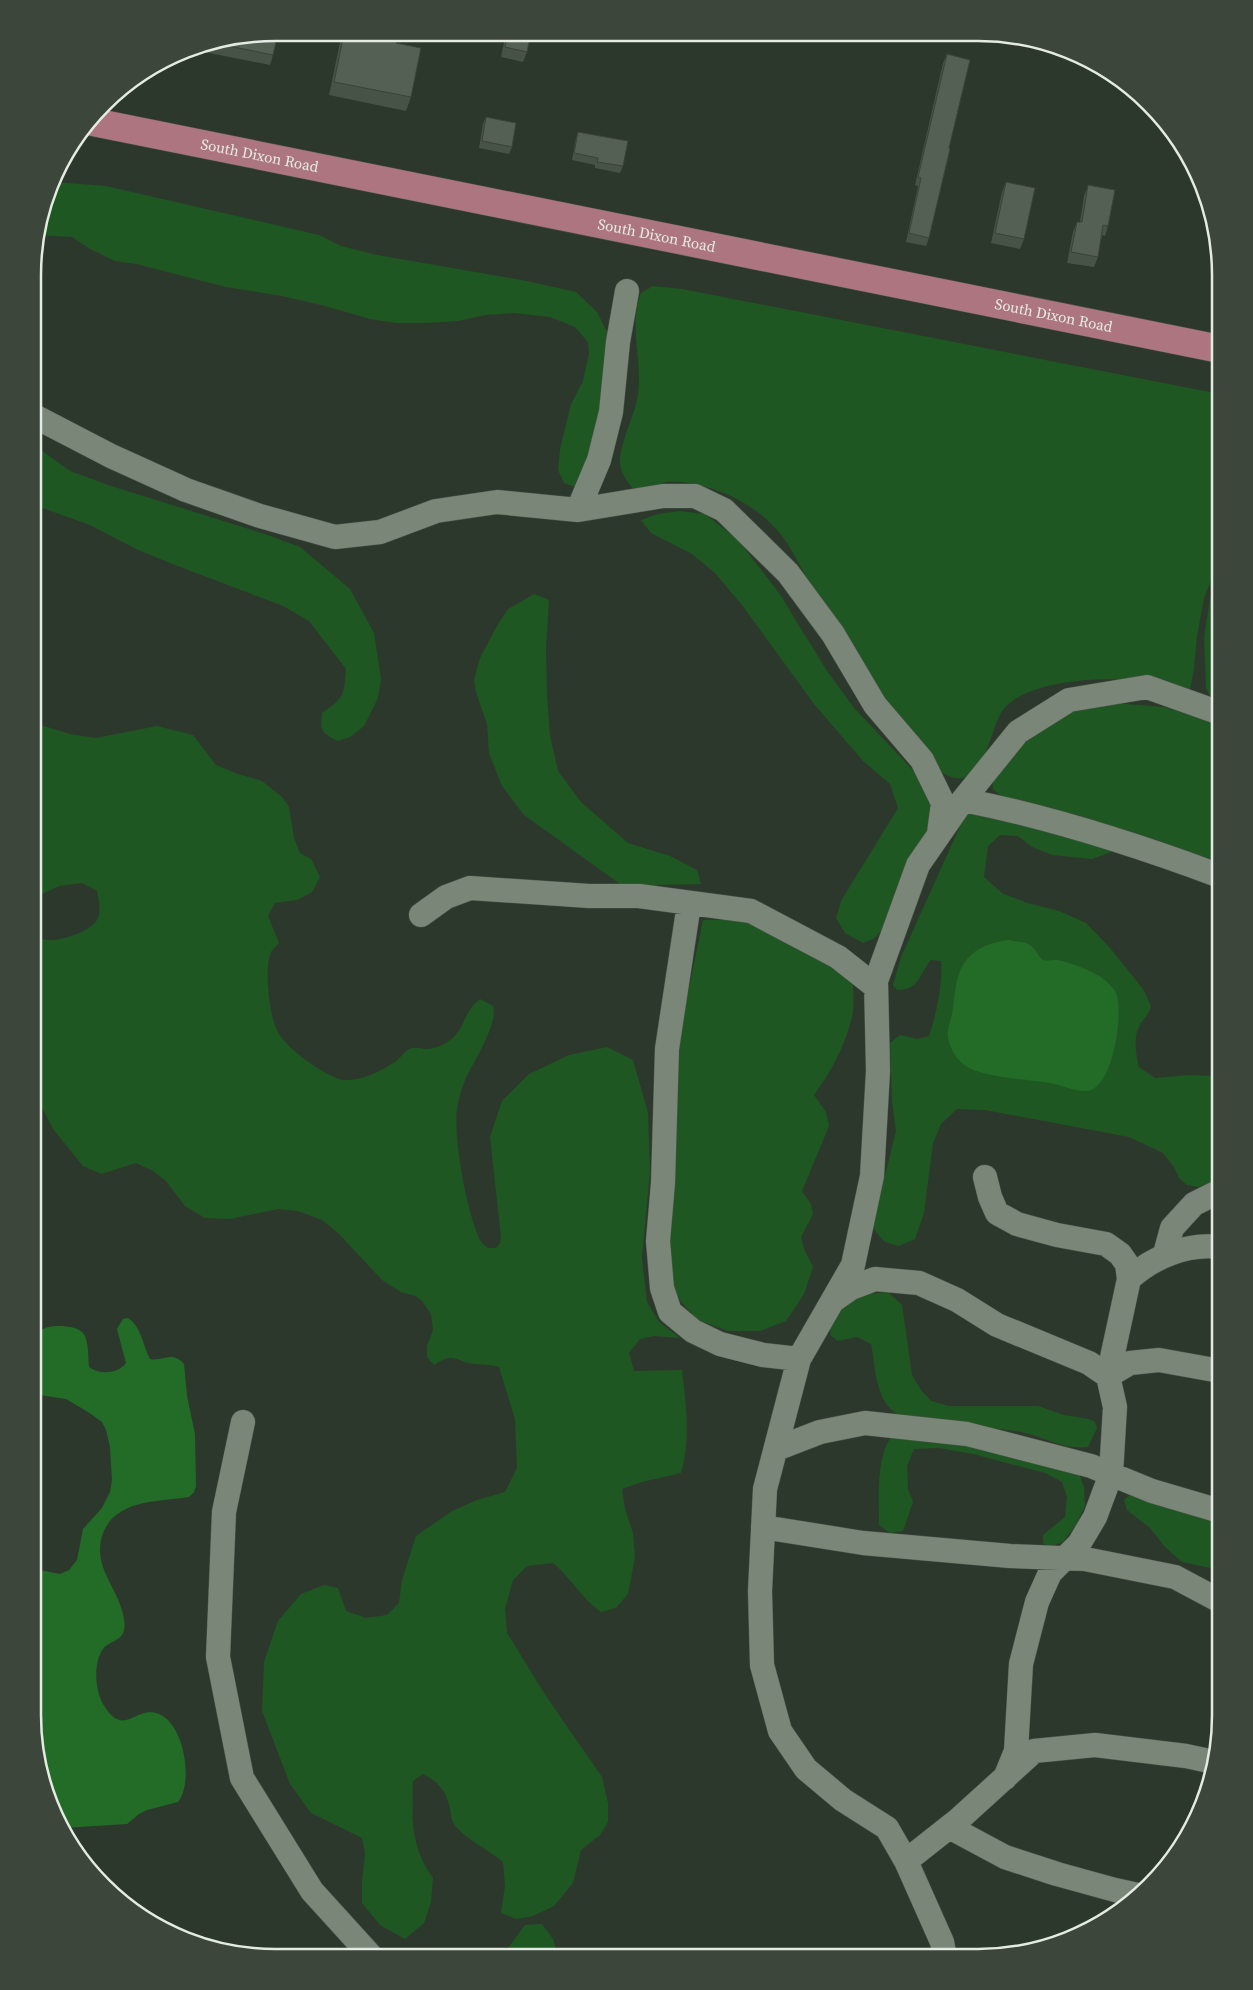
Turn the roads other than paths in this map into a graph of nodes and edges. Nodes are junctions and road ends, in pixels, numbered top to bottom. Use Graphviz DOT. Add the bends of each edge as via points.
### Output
graph roads {
  1 [pos="98,123"];
  2 [pos="628,292"];
  3 [pos="1212,347"];
  4 [pos="41,420"];
  5 [pos="578,510"];
  6 [pos="1212,709"];
  7 [pos="963,800"];
  8 [pos="939,835"];
  9 [pos="1212,873"];
  10 [pos="689,904"];
  11 [pos="421,915"];
  12 [pos="876,987"];
  13 [pos="985,1176"];
  14 [pos="1212,1195"];
  15 [pos="1212,1246"];
  16 [pos="1165,1254"];
  17 [pos="1129,1279"];
  18 [pos="832,1302"];
  19 [pos="799,1359"];
  20 [pos="1212,1370"];
  21 [pos="1108,1376"];
  22 [pos="243,1422"];
  23 [pos="776,1449"];
  24 [pos="1112,1474"];
  25 [pos="1212,1509"];
  26 [pos="763,1527"];
  27 [pos="1065,1558"];
  28 [pos="1212,1597"];
  29 [pos="1207,1760"];
  30 [pos="1005,1778"];
  31 [pos="949,1827"];
  32 [pos="906,1861"];
  33 [pos="1129,1893"];
  34 [pos="365,1949"];
  35 [pos="943,1949"];
  1 -- 3 [label="main road, South Dixon Road"];
  2 -- 5 [label="lane" via="618,342 611,412 599,460"];
  4 -- 5 [label="lane" via="186,490 260,516 335,536 380,532 436,511 497,502"];
  5 -- 8 [label="lane" via="663,496 696,496 724,510 788,573 832,634 875,705 922,760 943,803"];
  6 -- 7 [label="lane" via="1147,687 1069,700 1018,732"];
  7 -- 8 [label="lane"];
  7 -- 9 [label="lane" via="1118,841"];
  8 -- 12 [label="lane" via="918,865"];
  10 -- 11 [label="lane" via="639,896 470,888 446,897"];
  10 -- 12 [label="lane" via="751,911 838,957"];
  10 -- 19 [label="lane" via="667,1049 658,1241 662,1288 670,1312 693,1331 720,1344 754,1353"];
  12 -- 18 [label="lane" via="878,1071 872,1176 853,1264"];
  13 -- 17 [label="lane" via="997,1212 1017,1224 1106,1244 1127,1264"];
  14 -- 16 [label="lane" via="1194,1204 1172,1228"];
  15 -- 16 [label="lane"];
  16 -- 17 [label="lane" via="1140,1268"];
  17 -- 21 [label="lane"];
  18 -- 19 [label="lane"];
  18 -- 21 [label="lane" via="851,1288 875,1279 919,1283 957,1300 997,1324 1089,1363"];
  19 -- 23 [label="lane"];
  20 -- 21 [label="lane" via="1159,1360 1130,1363"];
  21 -- 24 [label="lane" via="1115,1407"];
  22 -- 34 [label="lane" via="224,1512 218,1657 242,1778 312,1891"];
  23 -- 24 [label="lane" via="820,1432 865,1423 966,1434 1024,1447"];
  23 -- 26 [label="lane" via="765,1489"];
  24 -- 25 [label="lane" via="1152,1492"];
  24 -- 27 [label="lane" via="1095,1517"];
  26 -- 27 [label="lane" via="863,1543"];
  26 -- 32 [label="lane" via="760,1591 762,1665 780,1731 806,1769 843,1800 887,1828"];
  27 -- 28 [label="lane" via="1175,1577"];
  27 -- 30 [label="lane" via="1050,1573 1037,1602 1021,1664 1016,1751"];
  29 -- 30 [label="lane" via="1095,1745 1034,1751"];
  30 -- 31 [label="lane"];
  31 -- 32 [label="lane"];
  31 -- 33 [label="lane" via="1005,1857"];
  32 -- 35 [label="lane"];
}
